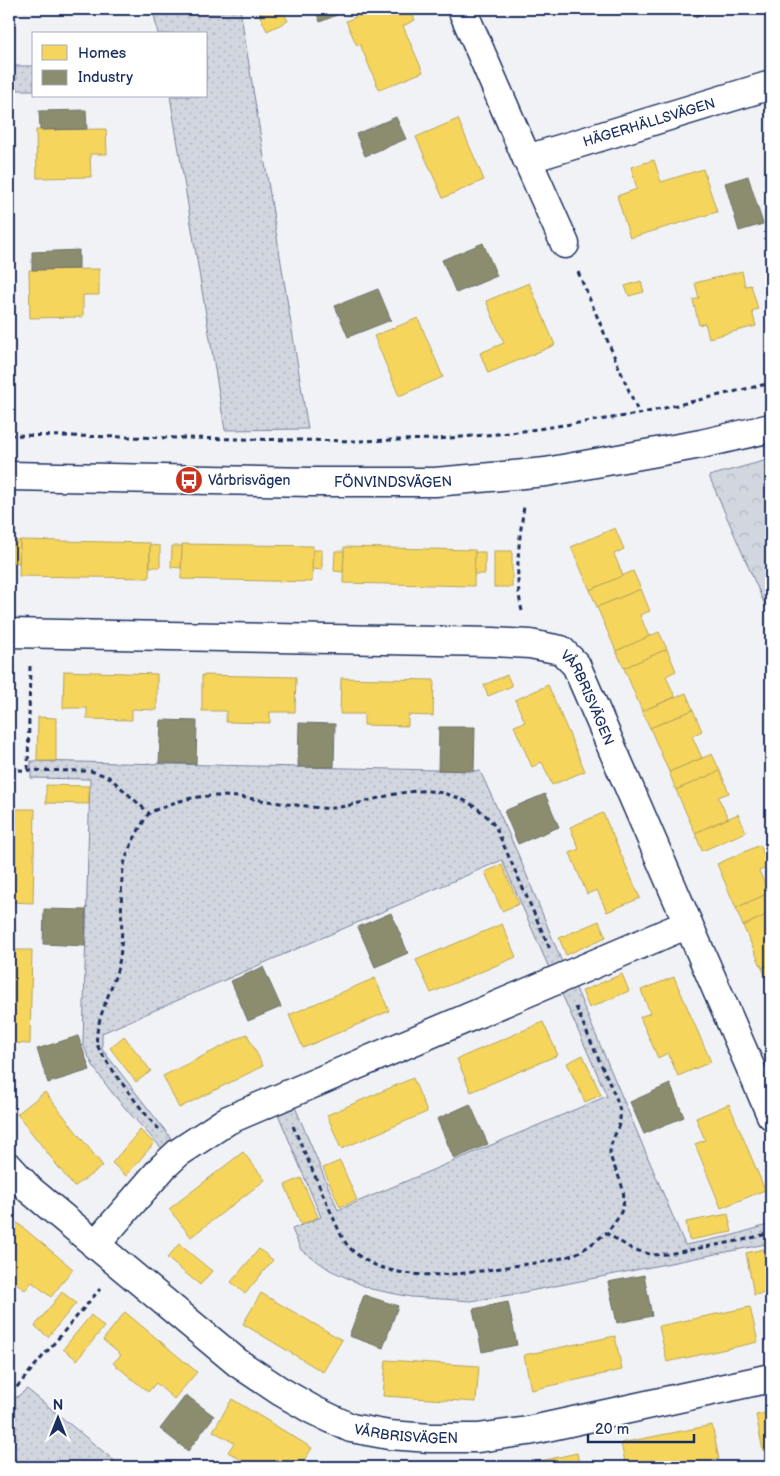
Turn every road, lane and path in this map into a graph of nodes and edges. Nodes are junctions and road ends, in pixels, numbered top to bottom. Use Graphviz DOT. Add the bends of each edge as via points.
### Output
graph roads {
  1 [pos="462,9"];
  2 [pos="771,85"];
  3 [pos="527,159"];
  4 [pos="565,244"];
  5 [pos="771,383"];
  6 [pos="639,414"];
  7 [pos="771,428"];
  8 [pos="9,435"];
  9 [pos="9,476"];
  10 [pos="525,501"];
  11 [pos="20,634"];
  12 [pos="530,644"];
  13 [pos="9,770"];
  14 [pos="28,770"];
  15 [pos="149,813"];
  16 [pos="688,924"];
  17 [pos="562,978"];
  18 [pos="281,1098"];
  19 [pos="771,1115"];
  20 [pos="178,1153"];
  21 [pos="9,1167"];
  22 [pos="606,1233"];
  23 [pos="771,1233"];
  24 [pos="95,1244"];
  25 [pos="119,1265"];
  26 [pos="771,1378"];
  27 [pos="9,1392"];
  1 -- 3 [label="street"];
  2 -- 3 [label="street, HÄGERHÄLLSVÄGEN"];
  3 -- 4 [label="street"];
  4 -- 6 [label="path"];
  5 -- 6 [label="path"];
  6 -- 8 [label="path" via="510,434 438,439 318,441"];
  7 -- 9 [label="street, FÖNVINDSVÄGEN" via="546,472 435,482"];
  10 -- 12 [label="path" via="518,585"];
  11 -- 12 [label="street, VÅRBRISVÄGEN"];
  11 -- 14 [label="path"];
  12 -- 16 [label="street, VÅRBRISVÄGEN" via="561,650 576,665"];
  13 -- 14 [label="path"];
  14 -- 15 [label="path" via="91,771 103,775"];
  15 -- 17 [label="path" via="179,801 217,795 332,808 410,792 429,791 463,800 488,816 496,828"];
  15 -- 20 [label="path" via="135,837 123,869 120,957 96,1036 100,1053"];
  16 -- 17 [label="street"];
  16 -- 19 [label="street, VÅRBRISVÄGEN"];
  17 -- 18 [label="street"];
  17 -- 22 [label="path" via="616,1097 620,1113 610,1154 621,1183 623,1206 619,1218"];
  18 -- 20 [label="street" via="228,1120"];
  18 -- 22 [label="path" via="340,1233 348,1246 379,1266 420,1274 492,1270 577,1253"];
  20 -- 24 [label="street"];
  21 -- 24 [label="street, VÅRBRISVÄGEN" via="30,1190"];
  22 -- 23 [label="path" via="632,1249 653,1254 668,1254"];
  24 -- 25 [label="street, VÅRBRISVÄGEN"];
  25 -- 26 [label="street, VÅRBRISVÄGEN" via="238,1363 280,1391 351,1428 389,1435 430,1438 504,1435"];
  25 -- 27 [label="path" via="16,1388"];
}
